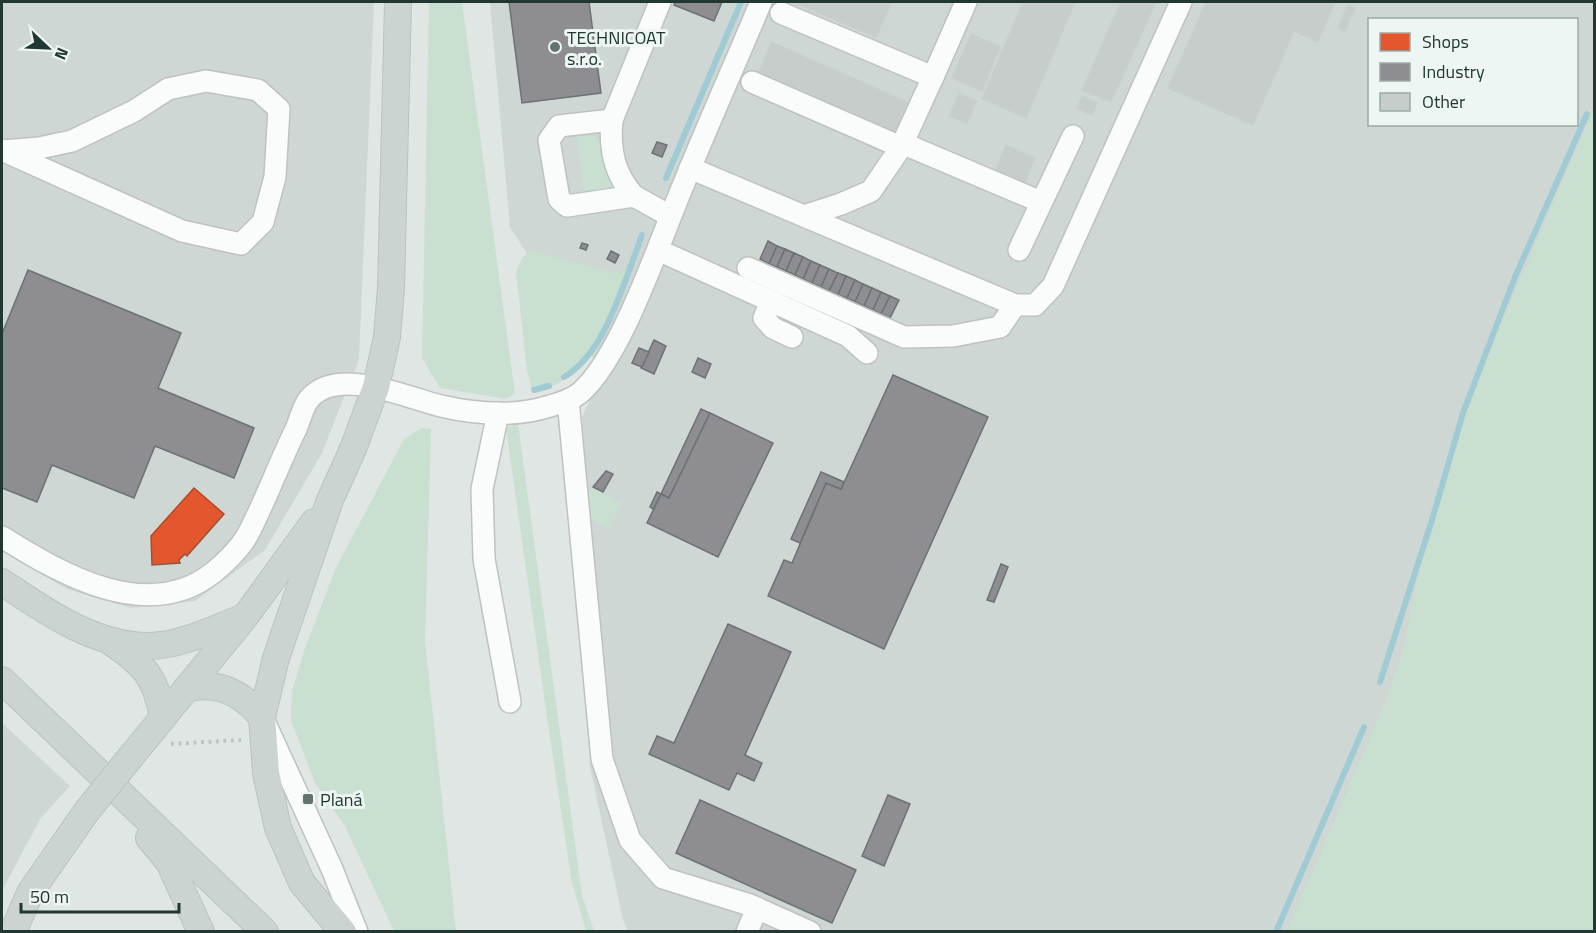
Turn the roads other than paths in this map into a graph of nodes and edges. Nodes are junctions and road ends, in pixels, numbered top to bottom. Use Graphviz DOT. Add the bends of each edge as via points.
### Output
graph roads {
  1 [pos="398,2"];
  2 [pos="660,2"];
  3 [pos="761,2"];
  4 [pos="966,2"];
  5 [pos="1181,2"];
  6 [pos="781,13"];
  7 [pos="933,77"];
  8 [pos="752,81"];
  9 [pos="612,120"];
  10 [pos="1073,136"];
  11 [pos="901,147"];
  12 [pos="3,150"];
  13 [pos="690,168"];
  14 [pos="634,196"];
  15 [pos="1041,202"];
  16 [pos="670,216"];
  17 [pos="804,216"];
  18 [pos="658,250"];
  19 [pos="1019,250"];
  20 [pos="748,267"];
  21 [pos="771,301"];
  22 [pos="802,303"];
  23 [pos="1015,305"];
  24 [pos="792,337"];
  25 [pos="867,353"];
  26 [pos="376,387"];
  27 [pos="568,400"];
  28 [pos="498,413"];
  29 [pos="330,500"];
  30 [pos="2,537"];
  31 [pos="2,582"];
  32 [pos="245,617"];
  33 [pos="105,638"];
  34 [pos="2,680"];
  35 [pos="186,688"];
  36 [pos="510,702"];
  37 [pos="156,725"];
  38 [pos="263,728"];
  39 [pos="94,766"];
  40 [pos="757,908"];
  41 [pos="13,932"];
  42 [pos="201,932"];
  43 [pos="265,932"];
  44 [pos="343,932"];
  45 [pos="357,932"];
  46 [pos="747,932"];
  47 [pos="810,932"];
  1 -- 26 [label="main road" via="391,288 387,337"];
  2 -- 9 [label="street"];
  3 -- 13 [label="street"];
  4 -- 7 [label="street"];
  5 -- 23 [label="street" via="1053,286 1035,304"];
  6 -- 7 [label="street"];
  7 -- 11 [label="street"];
  8 -- 11 [label="street"];
  9 -- 14 [label="street" via="613,159 620,178"];
  9 -- 14 [label="street" via="559,126 549,140 559,199 567,207"];
  10 -- 15 [label="street"];
  11 -- 15 [label="street" via="909,146"];
  11 -- 17 [label="street" via="871,191"];
  12 -- 12 [label="street" via="182,231 241,244 263,222 275,177 279,109 258,90 206,81 168,89 134,111 72,141"];
  13 -- 16 [label="street"];
  13 -- 17 [label="street"];
  14 -- 16 [label="street"];
  15 -- 19 [label="street"];
  16 -- 18 [label="street"];
  17 -- 23 [label="street"];
  18 -- 21 [label="street"];
  18 -- 27 [label="street" via="611,351 580,394"];
  20 -- 22 [label="street"];
  21 -- 22 [label="street"];
  21 -- 24 [label="street" via="764,318 772,328"];
  22 -- 23 [label="street" via="904,337 953,336 1000,327"];
  22 -- 25 [label="street"];
  26 -- 28 [label="street" via="443,406"];
  26 -- 29 [label="main road"];
  26 -- 30 [label="street" via="333,383 310,398 247,537 229,560 205,579 178,590 152,595 91,584"];
  27 -- 28 [label="street" via="544,408"];
  27 -- 40 [label="street" via="602,759 630,840 663,878"];
  28 -- 36 [label="street" via="482,489 484,559"];
  29 -- 32 [label="main road"];
  29 -- 38 [label="main road" via="276,658"];
  31 -- 33 [label="main road" via="69,625"];
  32 -- 33 [label="main road" via="195,636 150,646"];
  32 -- 35 [label="main road"];
  33 -- 37 [label="main road" via="148,673 159,692"];
  34 -- 39 [label="main road"];
  35 -- 37 [label="main road"];
  35 -- 38 [label="main road" via="212,685 233,692 252,704"];
  37 -- 41 [label="main road, bridge" via="87,811 31,891"];
  38 -- 44 [label="main road" via="266,773 278,828 302,882"];
  38 -- 45 [label="street" via="332,869"];
  39 -- 42 [label="main road" via="169,862"];
  39 -- 43 [label="main road"];
  40 -- 46 [label="street"];
  40 -- 47 [label="street"];
}
